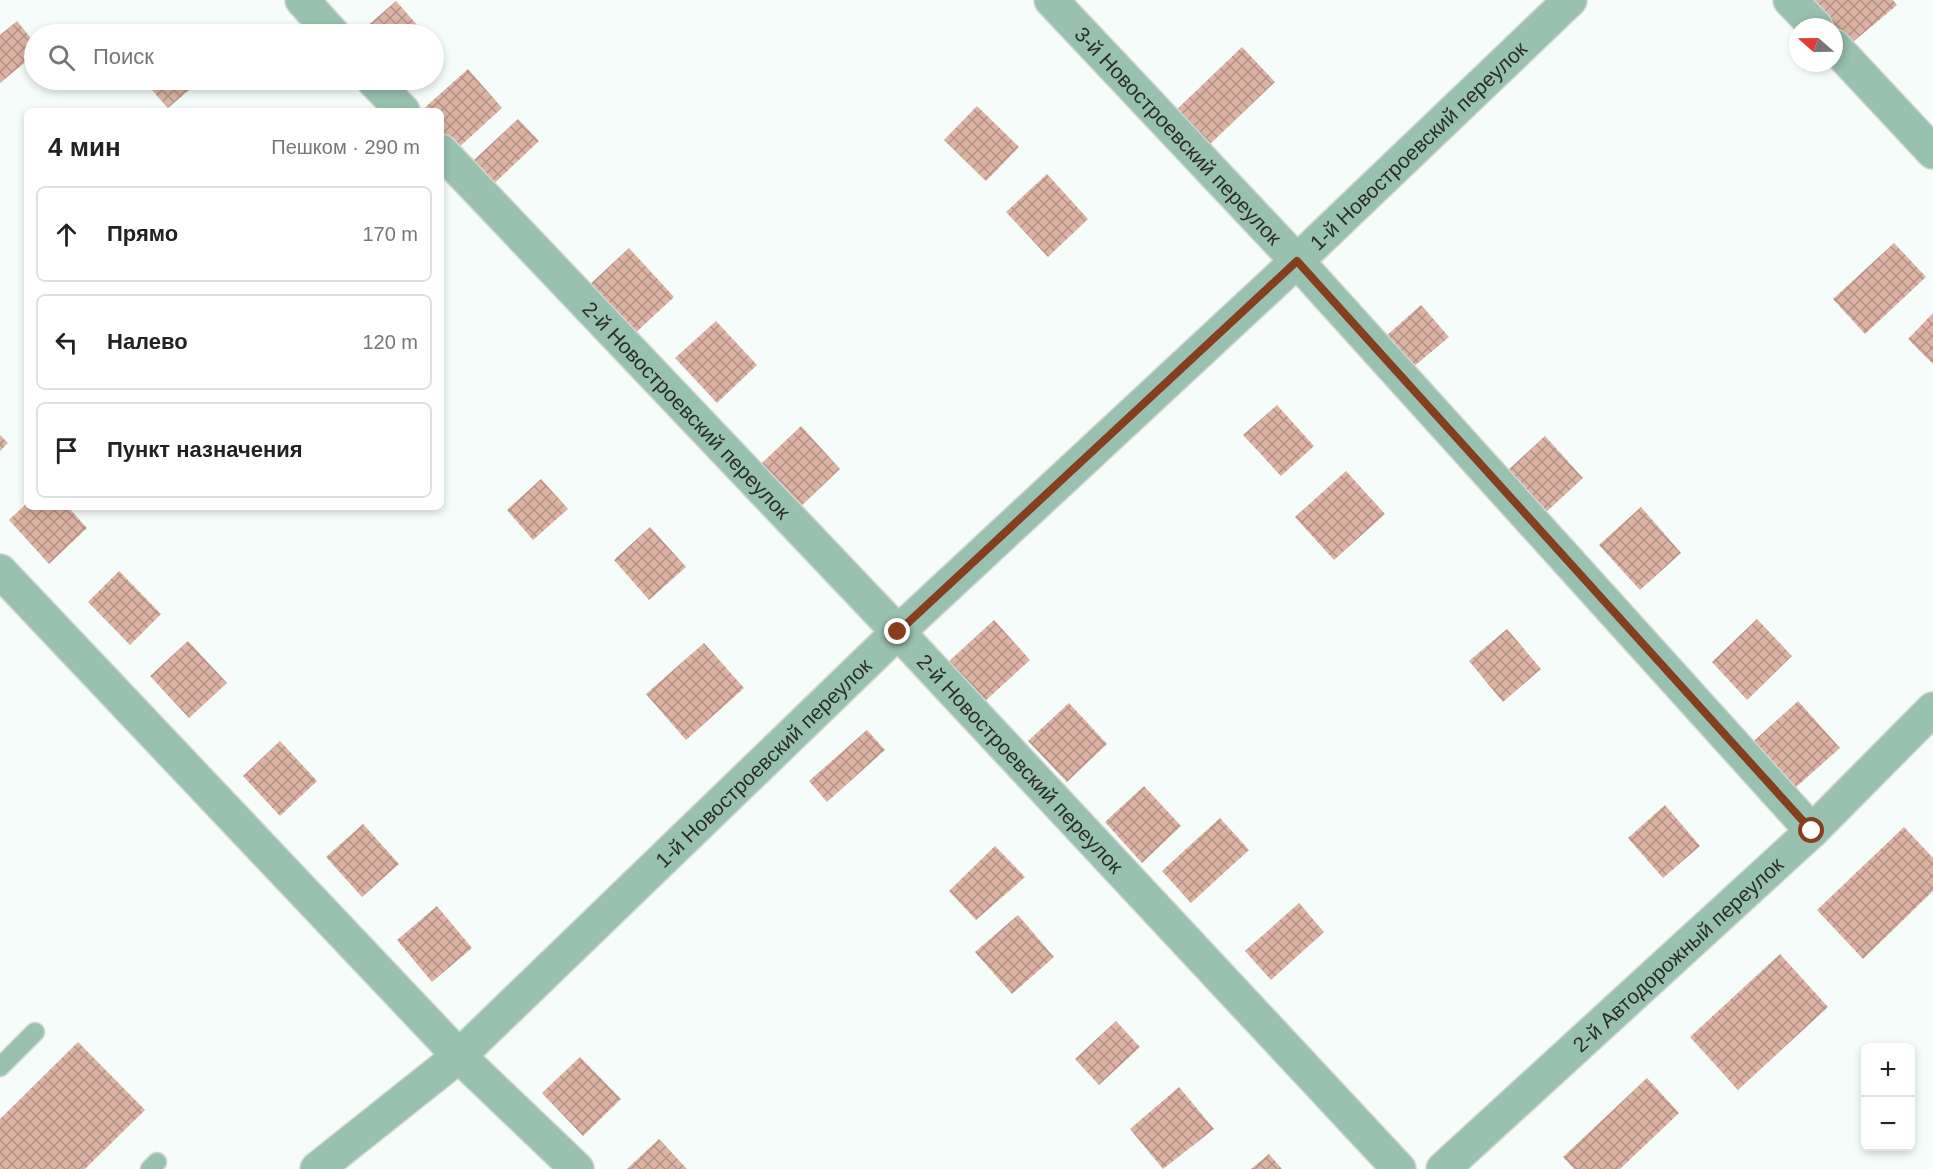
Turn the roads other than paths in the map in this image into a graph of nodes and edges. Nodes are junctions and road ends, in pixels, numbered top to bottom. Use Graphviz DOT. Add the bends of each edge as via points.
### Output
graph roads {
  1 [pos="302,0"];
  2 [pos="1051,0"];
  3 [pos="1570,0"];
  4 [pos="1790,0"];
  5 [pos="1807,18"];
  6 [pos="324,24"];
  7 [pos="1843,56"];
  8 [pos="382,90"];
  9 [pos="399,108"];
  10 [pos="1933,152"];
  11 [pos="444,155"];
  12 [pos="1297,261"];
  13 [pos="0,571"];
  14 [pos="898,632"];
  15 [pos="1933,709"];
  16 [pos="1812,831"];
  17 [pos="35,1032"];
  18 [pos="459,1056"];
  19 [pos="0,1067"];
  20 [pos="317,1169"];
  21 [pos="577,1169"];
  22 [pos="1399,1169"];
  23 [pos="1443,1169"];
  1 -- 6 [label="street"];
  2 -- 12 [label="street, 3-й Новостроевский переулок"];
  3 -- 12 [label="street, 1-й Новостроевский переулок"];
  4 -- 5 [label="street"];
  7 -- 10 [label="street"];
  8 -- 9 [label="street"];
  11 -- 14 [label="street, 2-й Новостроевский переулок"];
  12 -- 14 [label="street, 1-й Новостроевский переулок"];
  12 -- 16 [label="street, 3-й Новостроевский переулок"];
  13 -- 18 [label="street"];
  14 -- 18 [label="street, 1-й Новостроевский переулок"];
  14 -- 22 [label="street, 2-й Новостроевский переулок"];
  15 -- 16 [label="street, 2-й Автодорожный переулок"];
  16 -- 23 [label="street, 2-й Автодорожный переулок"];
  17 -- 19 [label="lane"];
  18 -- 20 [label="street, 1-й Новостроевский переулок"];
  18 -- 21 [label="street"];
}
